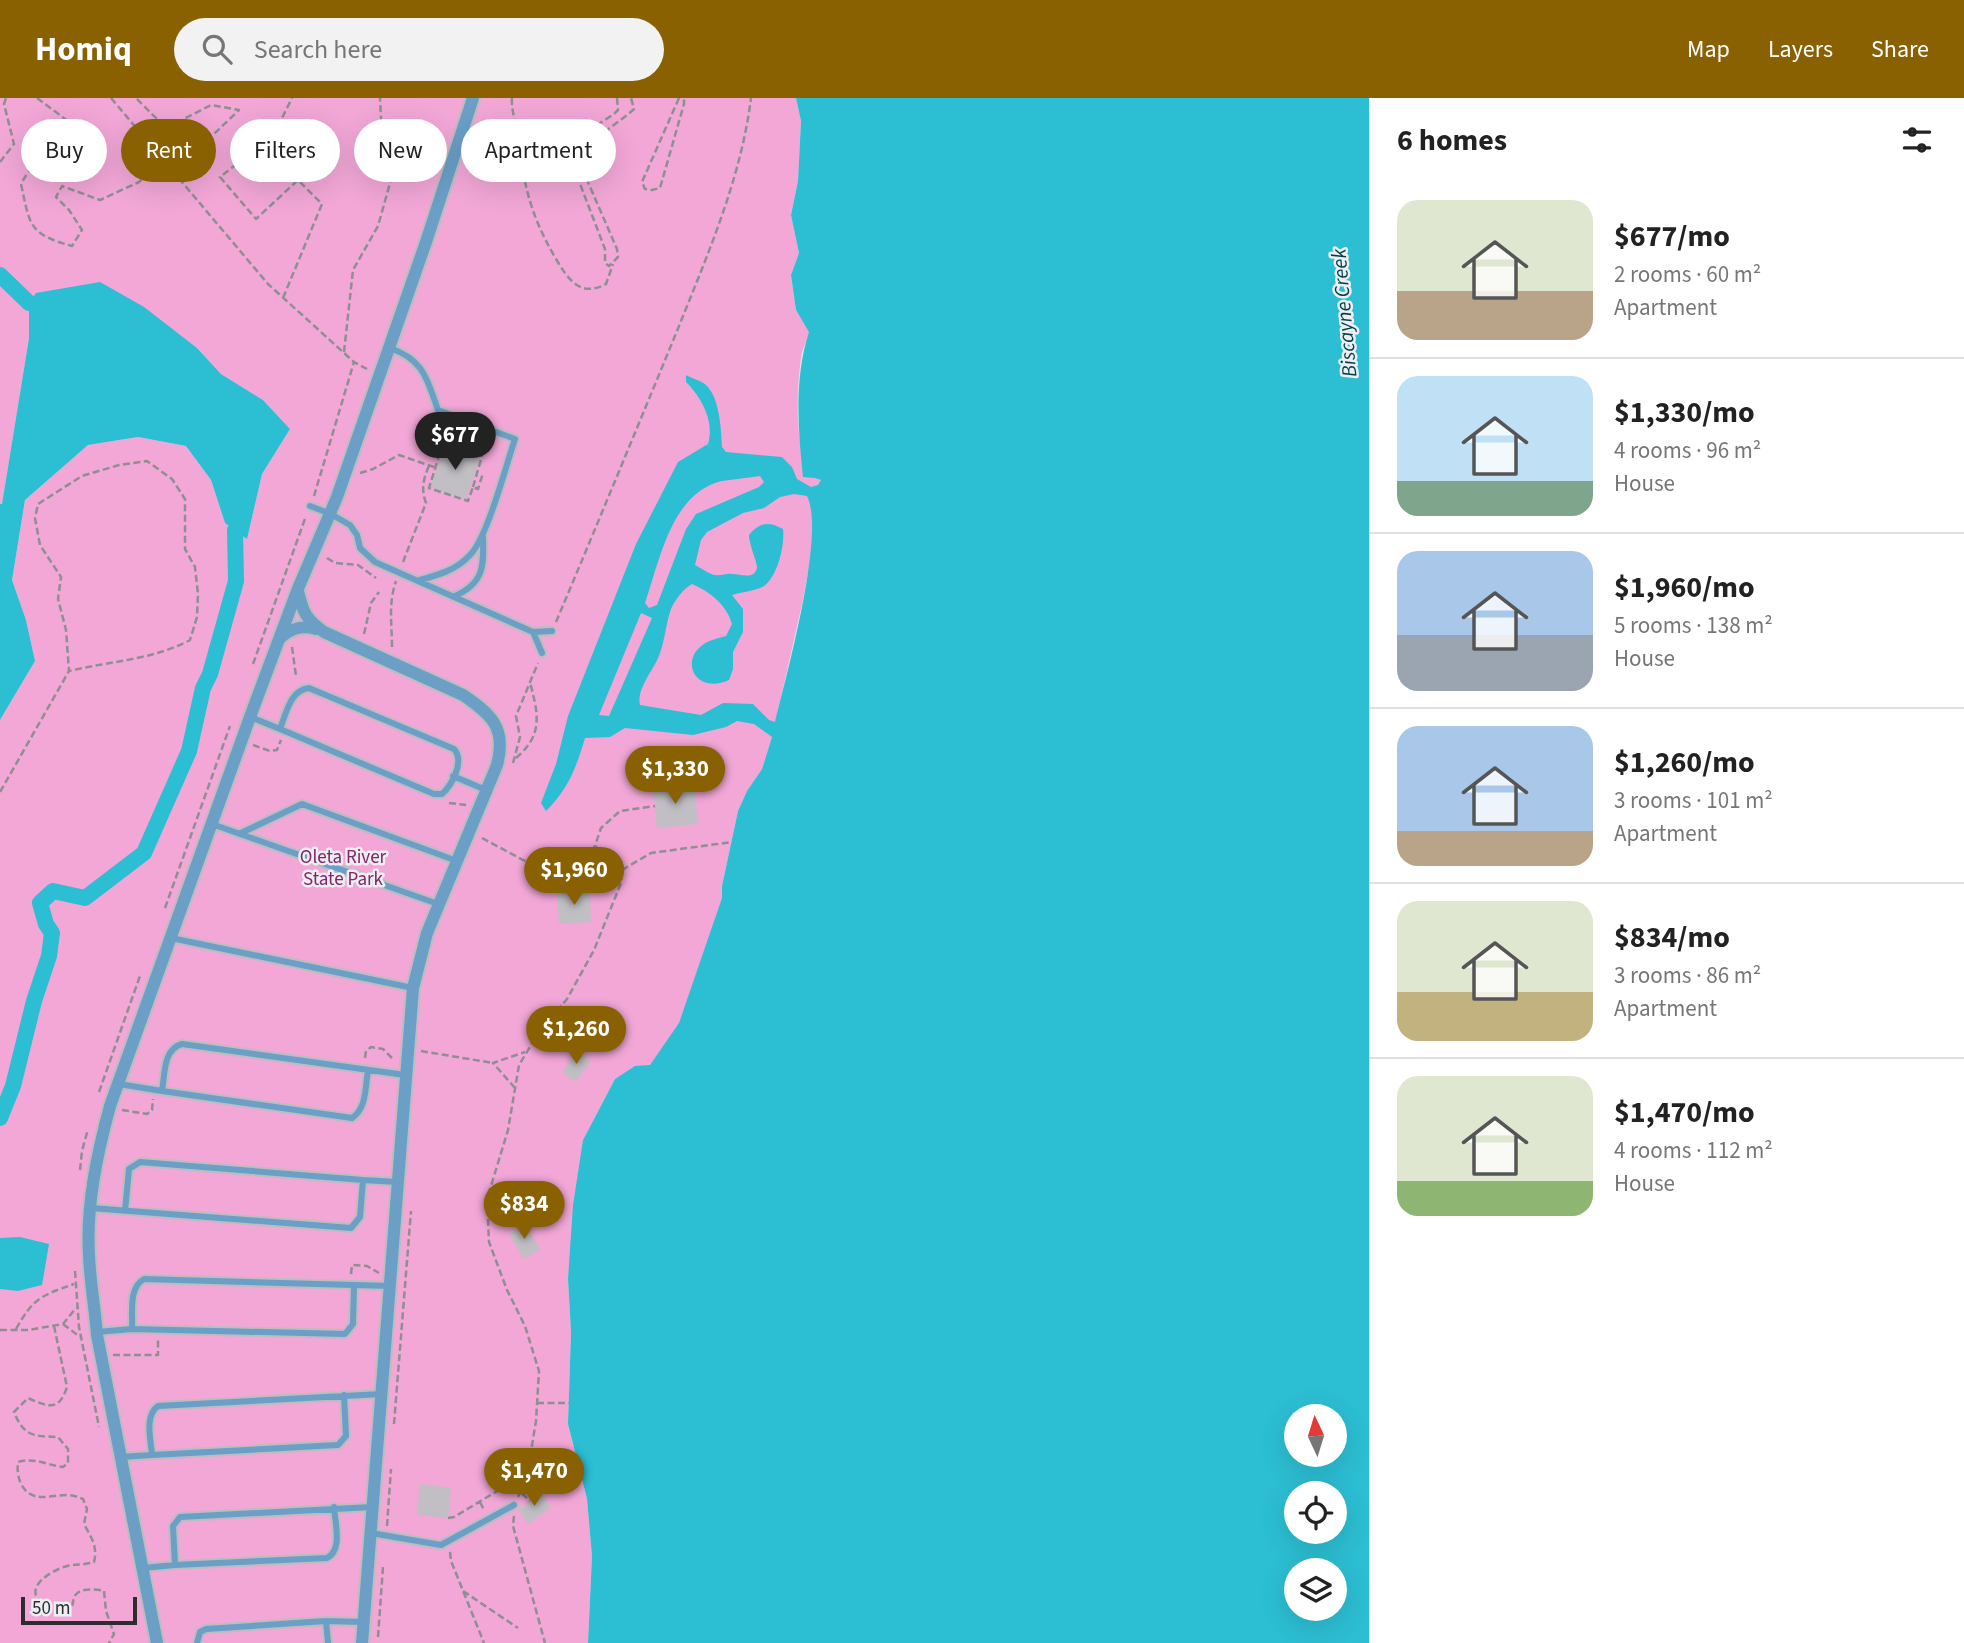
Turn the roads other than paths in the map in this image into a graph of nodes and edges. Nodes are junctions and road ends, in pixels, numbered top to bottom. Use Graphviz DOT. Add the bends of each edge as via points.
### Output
graph roads {
  1 [pos="473,98"];
  2 [pos="389,347"];
  3 [pos="310,506"];
  4 [pos="331,514"];
  5 [pos="483,535"];
  6 [pos="420,580"];
  7 [pos="298,591"];
  8 [pos="455,596"];
  9 [pos="552,631"];
  10 [pos="323,632"];
  11 [pos="533,632"];
  12 [pos="284,634"];
  13 [pos="542,653"];
  14 [pos="250,718"];
  15 [pos="280,729"];
  16 [pos="453,776"];
  17 [pos="486,790"];
  18 [pos="212,824"];
  19 [pos="241,833"];
  20 [pos="457,861"];
  21 [pos="438,904"];
  22 [pos="171,938"];
  23 [pos="413,988"];
  24 [pos="368,1071"];
  25 [pos="405,1075"];
  26 [pos="119,1084"];
  27 [pos="158,1091"];
  28 [pos="363,1180"];
  29 [pos="397,1182"];
  30 [pos="91,1208"];
  31 [pos="125,1210"];
  32 [pos="354,1286"];
  33 [pos="390,1286"];
  34 [pos="132,1329"];
  35 [pos="97,1334"];
  36 [pos="382,1394"];
  37 [pos="344,1395"];
  38 [pos="152,1455"];
  39 [pos="121,1457"];
  40 [pos="514,1505"];
  41 [pos="334,1507"];
  42 [pos="372,1507"];
  43 [pos="370,1533"];
  44 [pos="175,1565"];
  45 [pos="143,1568"];
  46 [pos="326,1621"];
  47 [pos="364,1622"];
  48 [pos="157,1643"];
  49 [pos="197,1643"];
  50 [pos="328,1643"];
  51 [pos="362,1643"];
  1 -- 2 [label="street"];
  2 -- 4 [label="street"];
  2 -- 5 [label="lane" via="407,354 425,373 439,410 515,439"];
  3 -- 4 [label="lane"];
  4 -- 6 [label="lane" via="350,525 360,548 375,562"];
  4 -- 7 [label="street"];
  5 -- 6 [label="lane" via="472,555 458,566"];
  5 -- 8 [label="lane" via="481,572 474,585"];
  6 -- 8 [label="lane"];
  7 -- 10 [label="street" via="309,622"];
  7 -- 12 [label="street"];
  8 -- 11 [label="lane"];
  9 -- 11 [label="lane"];
  10 -- 12 [label="street" via="300,627"];
  10 -- 17 [label="street" via="481,707 498,729 500,752"];
  11 -- 13 [label="lane"];
  12 -- 14 [label="street"];
  14 -- 15 [label="lane"];
  14 -- 18 [label="street"];
  15 -- 16 [label="lane" via="434,794 442,794"];
  15 -- 16 [label="lane" via="294,694 309,688 454,749 460,761"];
  16 -- 17 [label="lane"];
  17 -- 20 [label="street"];
  18 -- 19 [label="lane"];
  18 -- 22 [label="street"];
  19 -- 20 [label="lane" via="302,804"];
  19 -- 21 [label="lane"];
  20 -- 21 [label="street"];
  21 -- 23 [label="street"];
  22 -- 23 [label="lane"];
  22 -- 26 [label="street"];
  23 -- 25 [label="street"];
  24 -- 25 [label="lane"];
  24 -- 27 [label="lane" via="182,1044 169,1051"];
  24 -- 27 [label="lane" via="362,1107 352,1118"];
  25 -- 29 [label="street"];
  26 -- 27 [label="lane"];
  26 -- 30 [label="street" via="103,1132"];
  28 -- 29 [label="lane"];
  28 -- 31 [label="lane" via="140,1163 129,1169"];
  28 -- 31 [label="lane" via="360,1217 351,1228"];
  29 -- 33 [label="street"];
  30 -- 31 [label="lane"];
  30 -- 35 [label="street" via="89,1252"];
  32 -- 33 [label="lane"];
  32 -- 34 [label="lane" via="353,1324 345,1334"];
  32 -- 34 [label="lane" via="144,1279 134,1289"];
  33 -- 36 [label="street"];
  34 -- 35 [label="lane"];
  35 -- 39 [label="street"];
  36 -- 37 [label="lane"];
  36 -- 42 [label="street"];
  37 -- 38 [label="lane" via="158,1406 150,1417"];
  37 -- 38 [label="lane" via="346,1436 338,1445"];
  38 -- 39 [label="lane"];
  39 -- 45 [label="street"];
  40 -- 43 [label="lane" via="441,1545"];
  41 -- 42 [label="lane"];
  41 -- 44 [label="lane" via="180,1517 173,1526"];
  41 -- 44 [label="lane" via="337,1548 327,1558"];
  42 -- 43 [label="street"];
  43 -- 47 [label="street"];
  44 -- 45 [label="lane"];
  45 -- 48 [label="street"];
  46 -- 47 [label="lane"];
  46 -- 49 [label="lane" via="206,1629"];
  46 -- 50 [label="lane"];
  47 -- 51 [label="street"];
}
